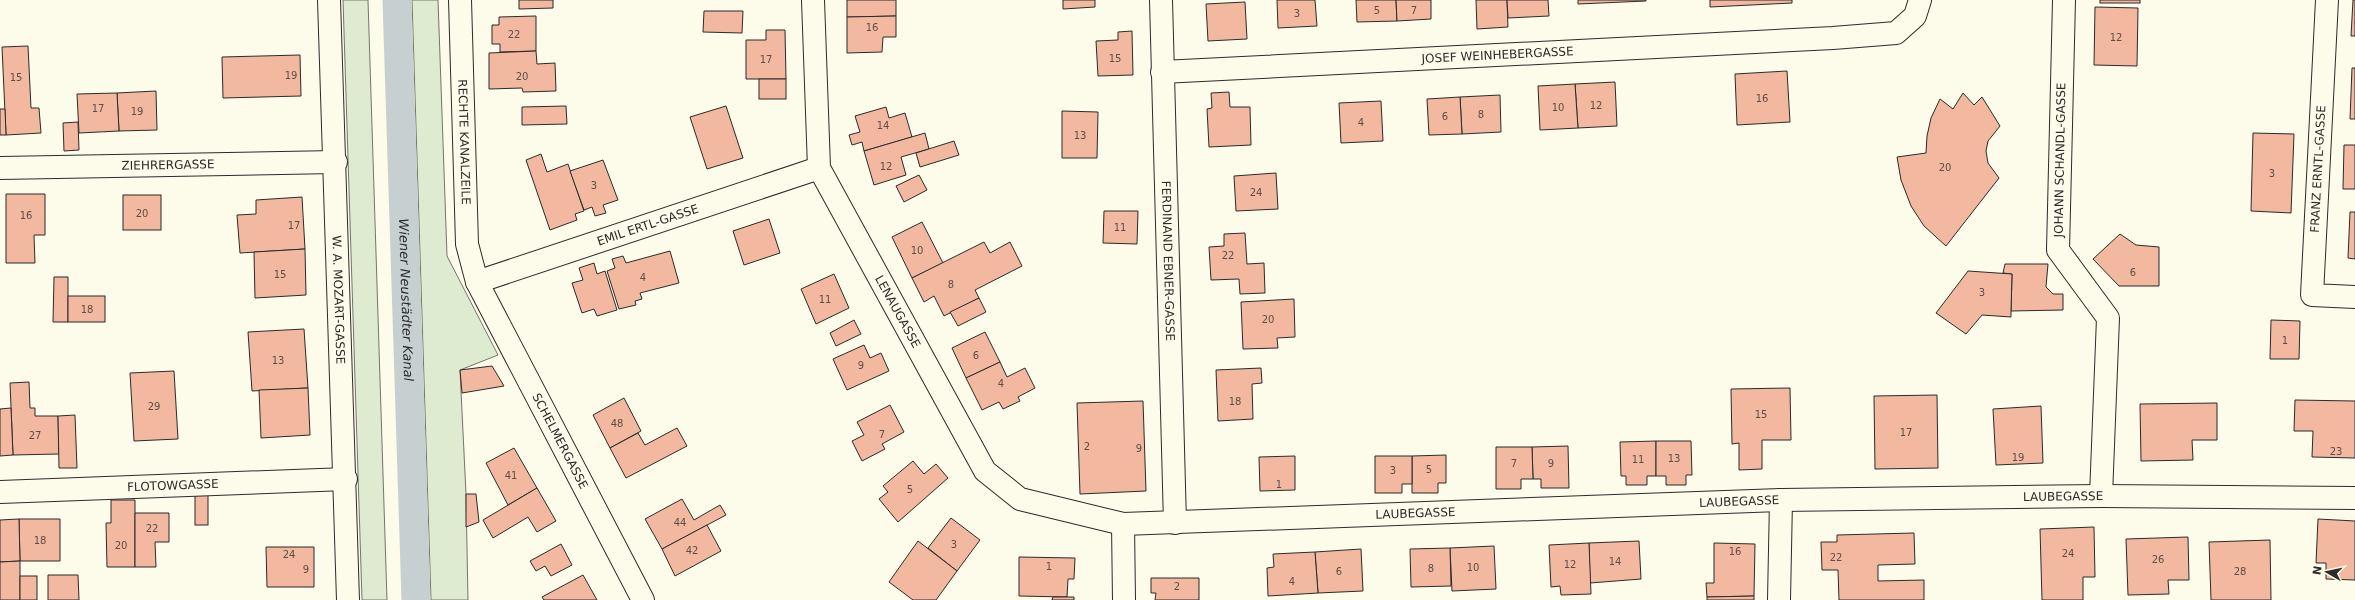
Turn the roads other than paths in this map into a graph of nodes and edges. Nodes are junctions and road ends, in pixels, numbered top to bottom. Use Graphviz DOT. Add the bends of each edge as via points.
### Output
graph roads {
  1 [pos="329,0"];
  2 [pos="460,0"];
  3 [pos="813,0"];
  4 [pos="1161,0"];
  5 [pos="1920,0"];
  6 [pos="2064,0"];
  7 [pos="2327,0"];
  8 [pos="1162,72"];
  9 [pos="336,162"];
  10 [pos="0,168"];
  11 [pos="819,168"];
  12 [pos="477,282"];
  13 [pos="2355,297"];
  14 [pos="346,479"];
  15 [pos="0,492"];
  16 [pos="2101,496"];
  17 [pos="2355,498"];
  18 [pos="1781,500"];
  19 [pos="1175,523"];
  20 [pos="1123,524"];
  21 [pos="348,600"];
  22 [pos="643,600"];
  23 [pos="1124,600"];
  24 [pos="1779,600"];
  1 -- 9 [label="street, W. A. MOZART-GASSE"];
  2 -- 12 [label="street, RECHTE KANALZEILE" via="467,244"];
  3 -- 11 [label="street, LENAUGASSE"];
  4 -- 8 [label="street, FERDINAND EBNER-GASSE"];
  5 -- 8 [label="street, JOSEF WEINHEBERGASSE" via="1915,16 1896,32 1833,38"];
  6 -- 16 [label="street, JOHANN SCHANDL-GASSE" via="2058,250 2108,318"];
  7 -- 13 [label="street, FRANZ ERNTL-GASSE" via="2312,295"];
  8 -- 19 [label="street, FERDINAND EBNER-GASSE"];
  9 -- 10 [label="street, ZIEHRERGASSE"];
  9 -- 14 [label="street, W. A. MOZART-GASSE"];
  11 -- 12 [label="street, EMIL ERTL-GASSE"];
  11 -- 20 [label="street, LENAUGASSE" via="984,471 1020,500"];
  12 -- 22 [label="street, SCHELMERGASSE"];
  14 -- 15 [label="street, FLOTOWGASSE"];
  14 -- 21 [label="street, W. A. MOZART-GASSE"];
  16 -- 17 [label="street, LAUBEGASSE"];
  16 -- 18 [label="street, LAUBEGASSE"];
  18 -- 19 [label="street, LAUBEGASSE"];
  18 -- 24 [label="street"];
  19 -- 20 [label="street, LAUBEGASSE"];
  20 -- 23 [label="street"];
}
